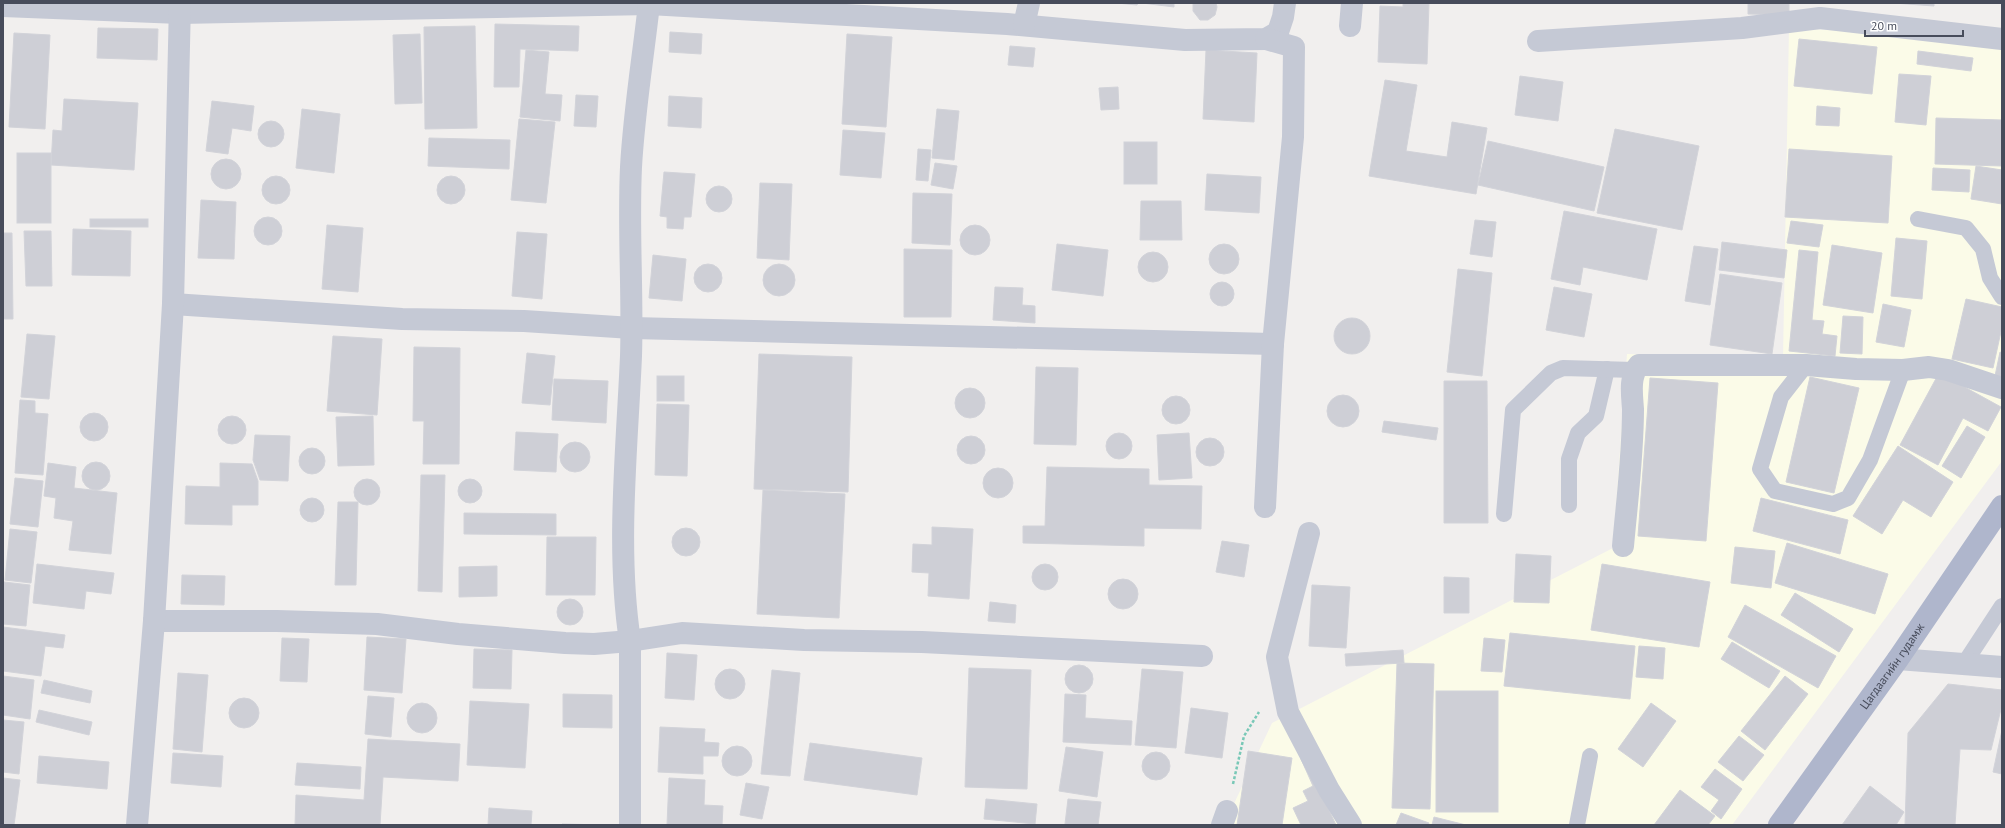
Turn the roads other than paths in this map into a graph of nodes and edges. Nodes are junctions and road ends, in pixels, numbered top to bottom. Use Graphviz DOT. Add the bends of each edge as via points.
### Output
graph roads {
  1 [pos="1029,3"];
  2 [pos="1284,3"];
  3 [pos="1352,3"];
  4 [pos="649,4"];
  5 [pos="3,6"];
  6 [pos="755,6"];
  7 [pos="180,8"];
  8 [pos="1024,25"];
  9 [pos="1350,26"];
  10 [pos="1266,39"];
  11 [pos="2002,39"];
  12 [pos="1538,42"];
  13 [pos="1918,219"];
  14 [pos="2002,297"];
  15 [pos="173,304"];
  16 [pos="632,328"];
  17 [pos="1273,344"];
  18 [pos="1806,365"];
  19 [pos="1607,370"];
  20 [pos="1634,370"];
  21 [pos="1903,370"];
  22 [pos="2002,388"];
  23 [pos="1569,505"];
  24 [pos="2002,506"];
  25 [pos="1265,507"];
  26 [pos="1504,514"];
  27 [pos="1309,533"];
  28 [pos="1624,546"];
  29 [pos="2002,606"];
  30 [pos="154,621"];
  31 [pos="630,641"];
  32 [pos="1202,656"];
  33 [pos="1898,659"];
  34 [pos="1964,664"];
  35 [pos="2002,667"];
  36 [pos="1590,756"];
  37 [pos="137,825"];
  38 [pos="630,825"];
  39 [pos="1351,825"];
  40 [pos="1577,825"];
  41 [pos="1779,825"];
  1 -- 8 [label="street"];
  2 -- 10 [label="street" via="1278,32"];
  3 -- 9 [label="street"];
  4 -- 6 [label="street"];
  4 -- 7 [label="street"];
  4 -- 16 [label="street" via="631,165"];
  5 -- 7 [label="street"];
  6 -- 8 [label="street"];
  7 -- 15 [label="street"];
  8 -- 10 [label="street" via="1185,40"];
  10 -- 17 [label="street" via="1294,47 1293,137"];
  11 -- 12 [label="street" via="1820,18 1742,28"];
  13 -- 14 [label="lane" via="1966,228 1983,250 1990,278"];
  15 -- 16 [label="street" via="402,319 524,321"];
  15 -- 30 [label="street"];
  16 -- 17 [label="street"];
  16 -- 31 [label="street" via="624,543 626,615"];
  17 -- 25 [label="street"];
  18 -- 20 [label="street" via="1647,364 1639,365"];
  18 -- 21 [label="street"];
  18 -- 21 [label="lane" via="1781,397 1760,469 1775,491 1833,504 1848,498 1870,460"];
  19 -- 20 [label="lane"];
  19 -- 23 [label="lane" via="1596,416 1578,433 1569,459"];
  19 -- 26 [label="lane" via="1563,368 1550,373 1512,410"];
  20 -- 28 [label="street" via="1633,425"];
  21 -- 22 [label="street" via="1929,367 1948,370"];
  24 -- 33 [label="main road, Цагдаагийн гудамж"];
  27 -- 39 [label="street" via="1277,657 1288,712 1329,790"];
  29 -- 34 [label="lane"];
  30 -- 31 [label="street" via="377,624 538,641 594,644"];
  30 -- 37 [label="street"];
  31 -- 32 [label="street" via="682,633"];
  31 -- 38 [label="street"];
  33 -- 34 [label="street"];
  33 -- 41 [label="main road, Цагдаагийн гудамж"];
  34 -- 35 [label="street"];
  36 -- 40 [label="lane"];
}
